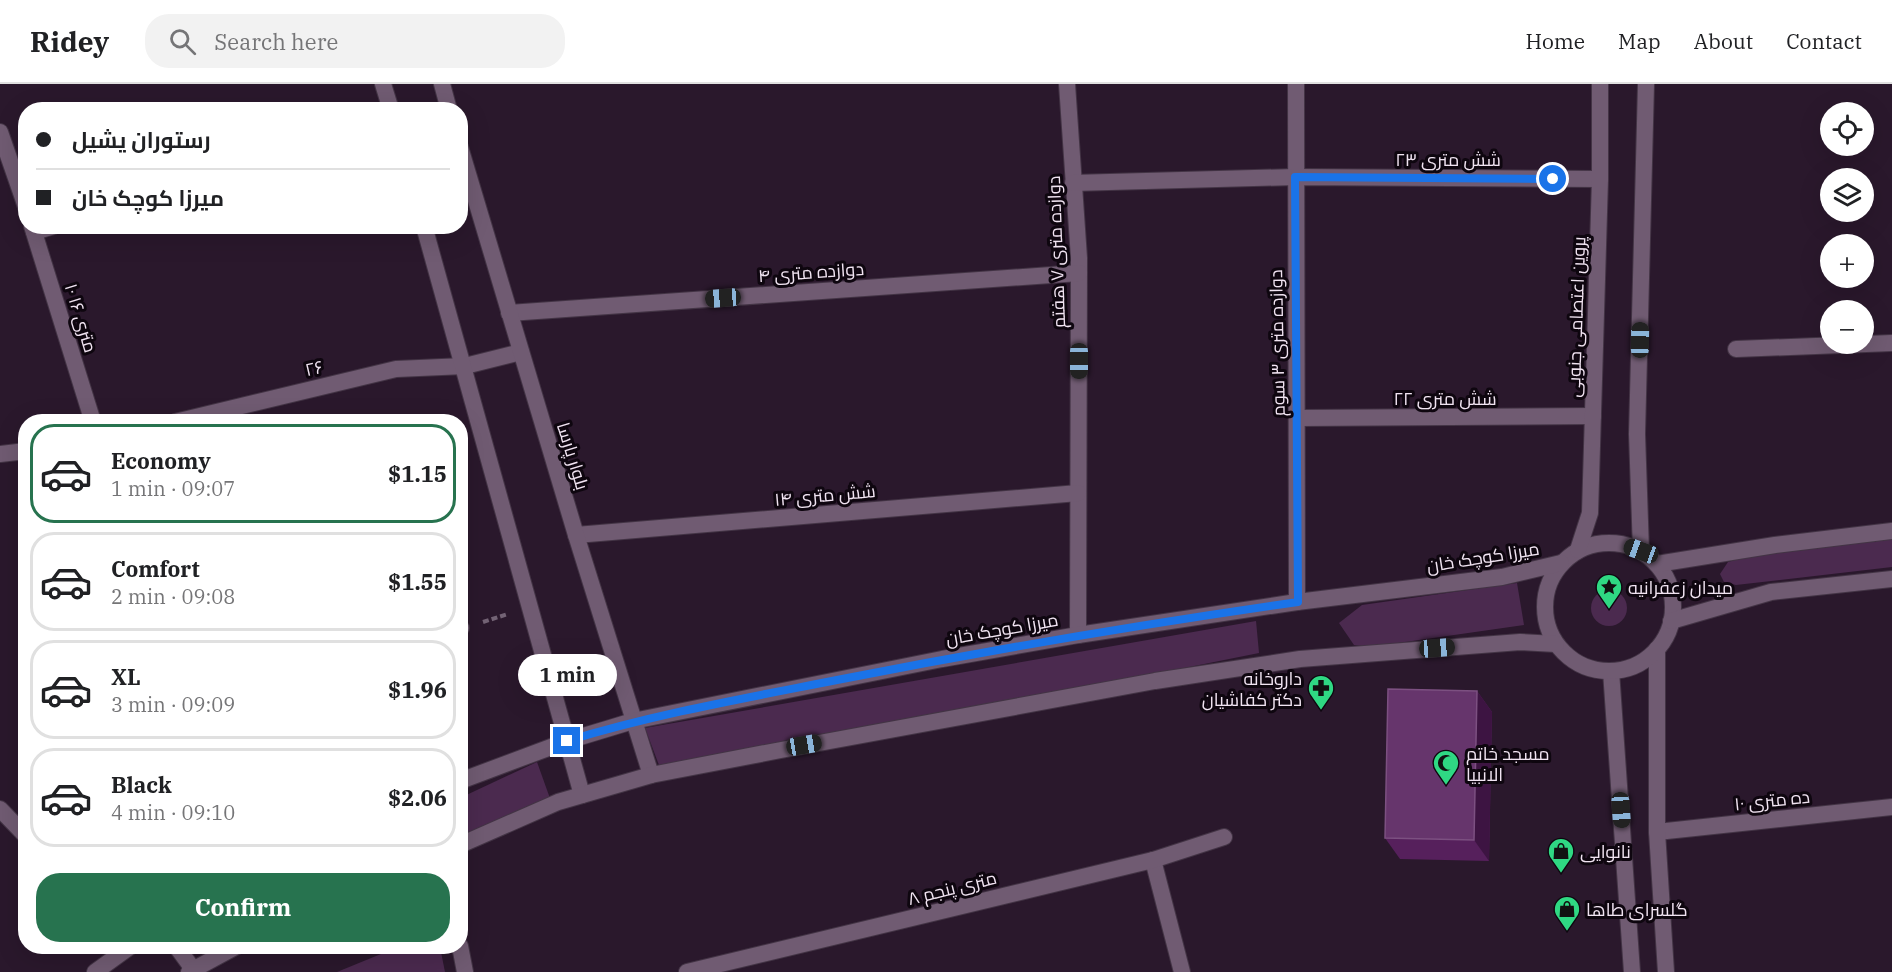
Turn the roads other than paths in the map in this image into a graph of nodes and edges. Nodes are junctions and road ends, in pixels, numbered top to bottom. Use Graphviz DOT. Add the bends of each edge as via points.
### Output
graph roads {
  1 [pos="383,84"];
  2 [pos="442,84"];
  3 [pos="1067,84"];
  4 [pos="1296,84"];
  5 [pos="1600,84"];
  6 [pos="1646,84"];
  7 [pos="389,102"];
  8 [pos="448,102"];
  9 [pos="0,132"];
  10 [pos="468,174"];
  11 [pos="1295,177"];
  12 [pos="1600,179"];
  13 [pos="1073,183"];
  14 [pos="18,184"];
  15 [pos="35,234"];
  16 [pos="426,234"];
  17 [pos="1079,273"];
  18 [pos="509,313"];
  19 [pos="1892,343"];
  20 [pos="1736,349"];
  21 [pos="521,352"];
  22 [pos="465,366"];
  23 [pos="91,414"];
  24 [pos="208,414"];
  25 [pos="1593,417"];
  26 [pos="1298,418"];
  27 [pos="18,452"];
  28 [pos="0,454"];
  29 [pos="1078,494"];
  30 [pos="1892,531"];
  31 [pos="576,535"];
  32 [pos="1578,550"];
  33 [pos="1641,551"];
  34 [pos="1561,563"];
  35 [pos="1657,564"];
  36 [pos="1892,579"];
  37 [pos="1298,602"];
  38 [pos="1671,621"];
  39 [pos="1078,635"];
  40 [pos="1556,644"];
  41 [pos="1657,649"];
  42 [pos="1611,671"];
  43 [pos="633,721"];
  44 [pos="567,741"];
  45 [pos="651,775"];
  46 [pos="468,778"];
  47 [pos="582,795"];
  48 [pos="1892,807"];
  49 [pos="2,815"];
  50 [pos="18,829"];
  51 [pos="1657,832"];
  52 [pos="1224,837"];
  53 [pos="468,841"];
  54 [pos="1153,860"];
  55 [pos="120,954"];
  56 [pos="181,954"];
  57 [pos="222,954"];
  58 [pos="462,954"];
  59 [pos="191,971"];
  60 [pos="94,972"];
  61 [pos="465,972"];
  62 [pos="687,972"];
  63 [pos="1182,972"];
  64 [pos="1632,972"];
  65 [pos="1666,972"];
  1 -- 7 [label="street"];
  2 -- 8 [label="street"];
  3 -- 13 [label="street, دوازده متری ۷ هفتم"];
  4 -- 11 [label="street, دوازده متری ۳ سوم"];
  5 -- 12 [label="street, پروین اعتصامی جنوبی"];
  6 -- 33 [label="street" via="1637,434"];
  9 -- 14 [label="street"];
  10 -- 18 [label="street, بلوار پارسا"];
  11 -- 12 [label="street, شش متری ۲۳"];
  11 -- 13 [label="street, شش متری ۲۳"];
  11 -- 26 [label="street, دوازده متری ۳ سوم"];
  12 -- 25 [label="street, پروین اعتصامی جنوبی"];
  13 -- 17 [label="street, دوازده متری ۷ هفتم"];
  15 -- 23 [label="street, ۱۰ متری ۱۶"];
  16 -- 22 [label="street"];
  17 -- 18 [label="street, دوازده متری ۴"];
  17 -- 29 [label="street, دوازده متری ۷ هفتم"];
  18 -- 21 [label="street, بلوار پارسا"];
  19 -- 20 [label="street"];
  21 -- 22 [label="street, ۲۶"];
  21 -- 31 [label="street, بلوار پارسا"];
  22 -- 24 [label="street, ۲۶" via="396,369"];
  22 -- 44 [label="street"];
  25 -- 26 [label="street, شش متری ۲۲"];
  25 -- 32 [label="street, پروین اعتصامی جنوبی" via="1590,513"];
  26 -- 37 [label="street, دوازده متری ۳ سوم"];
  27 -- 28 [label="street"];
  29 -- 31 [label="street, شش متری ۱۴"];
  29 -- 39 [label="street, دوازده متری ۷ هفتم"];
  30 -- 35 [label="street"];
  31 -- 43 [label="street, بلوار پارسا"];
  32 -- 33 [label="street" via="1599,543 1621,544"];
  32 -- 34 [label="street"];
  33 -- 35 [label="street"];
  34 -- 37 [label="street, میرزا کوچک خان" via="1502,577"];
  34 -- 40 [label="street" via="1549,581 1544,603 1546,624"];
  35 -- 38 [label="street" via="1668,581 1673,601"];
  36 -- 38 [label="street" via="1772,592"];
  37 -- 39 [label="street, میرزا کوچک خان"];
  38 -- 41 [label="street"];
  39 -- 43 [label="street, میرزا کوچک خان"];
  40 -- 42 [label="street" via="1570,659 1590,668"];
  40 -- 45 [label="street" via="1520,642 1300,659 1155,681"];
  41 -- 42 [label="street" via="1628,668"];
  41 -- 51 [label="street"];
  42 -- 64 [label="street"];
  43 -- 44 [label="street, میرزا کوچک خان"];
  43 -- 45 [label="street, بلوار پارسا"];
  44 -- 46 [label="street, میرزا کوچک خان"];
  44 -- 47 [label="street"];
  45 -- 47 [label="street"];
  47 -- 53 [label="street"];
  48 -- 51 [label="street, ده متری ۱۰"];
  49 -- 50 [label="street"];
  51 -- 65 [label="street"];
  52 -- 54 [label="street, ۸ متری پنجم"];
  54 -- 62 [label="street, ۸ متری پنجم"];
  54 -- 63 [label="street"];
  55 -- 60 [label="street"];
  56 -- 59 [label="street"];
  57 -- 59 [label="street"];
  58 -- 61 [label="street"];
}
